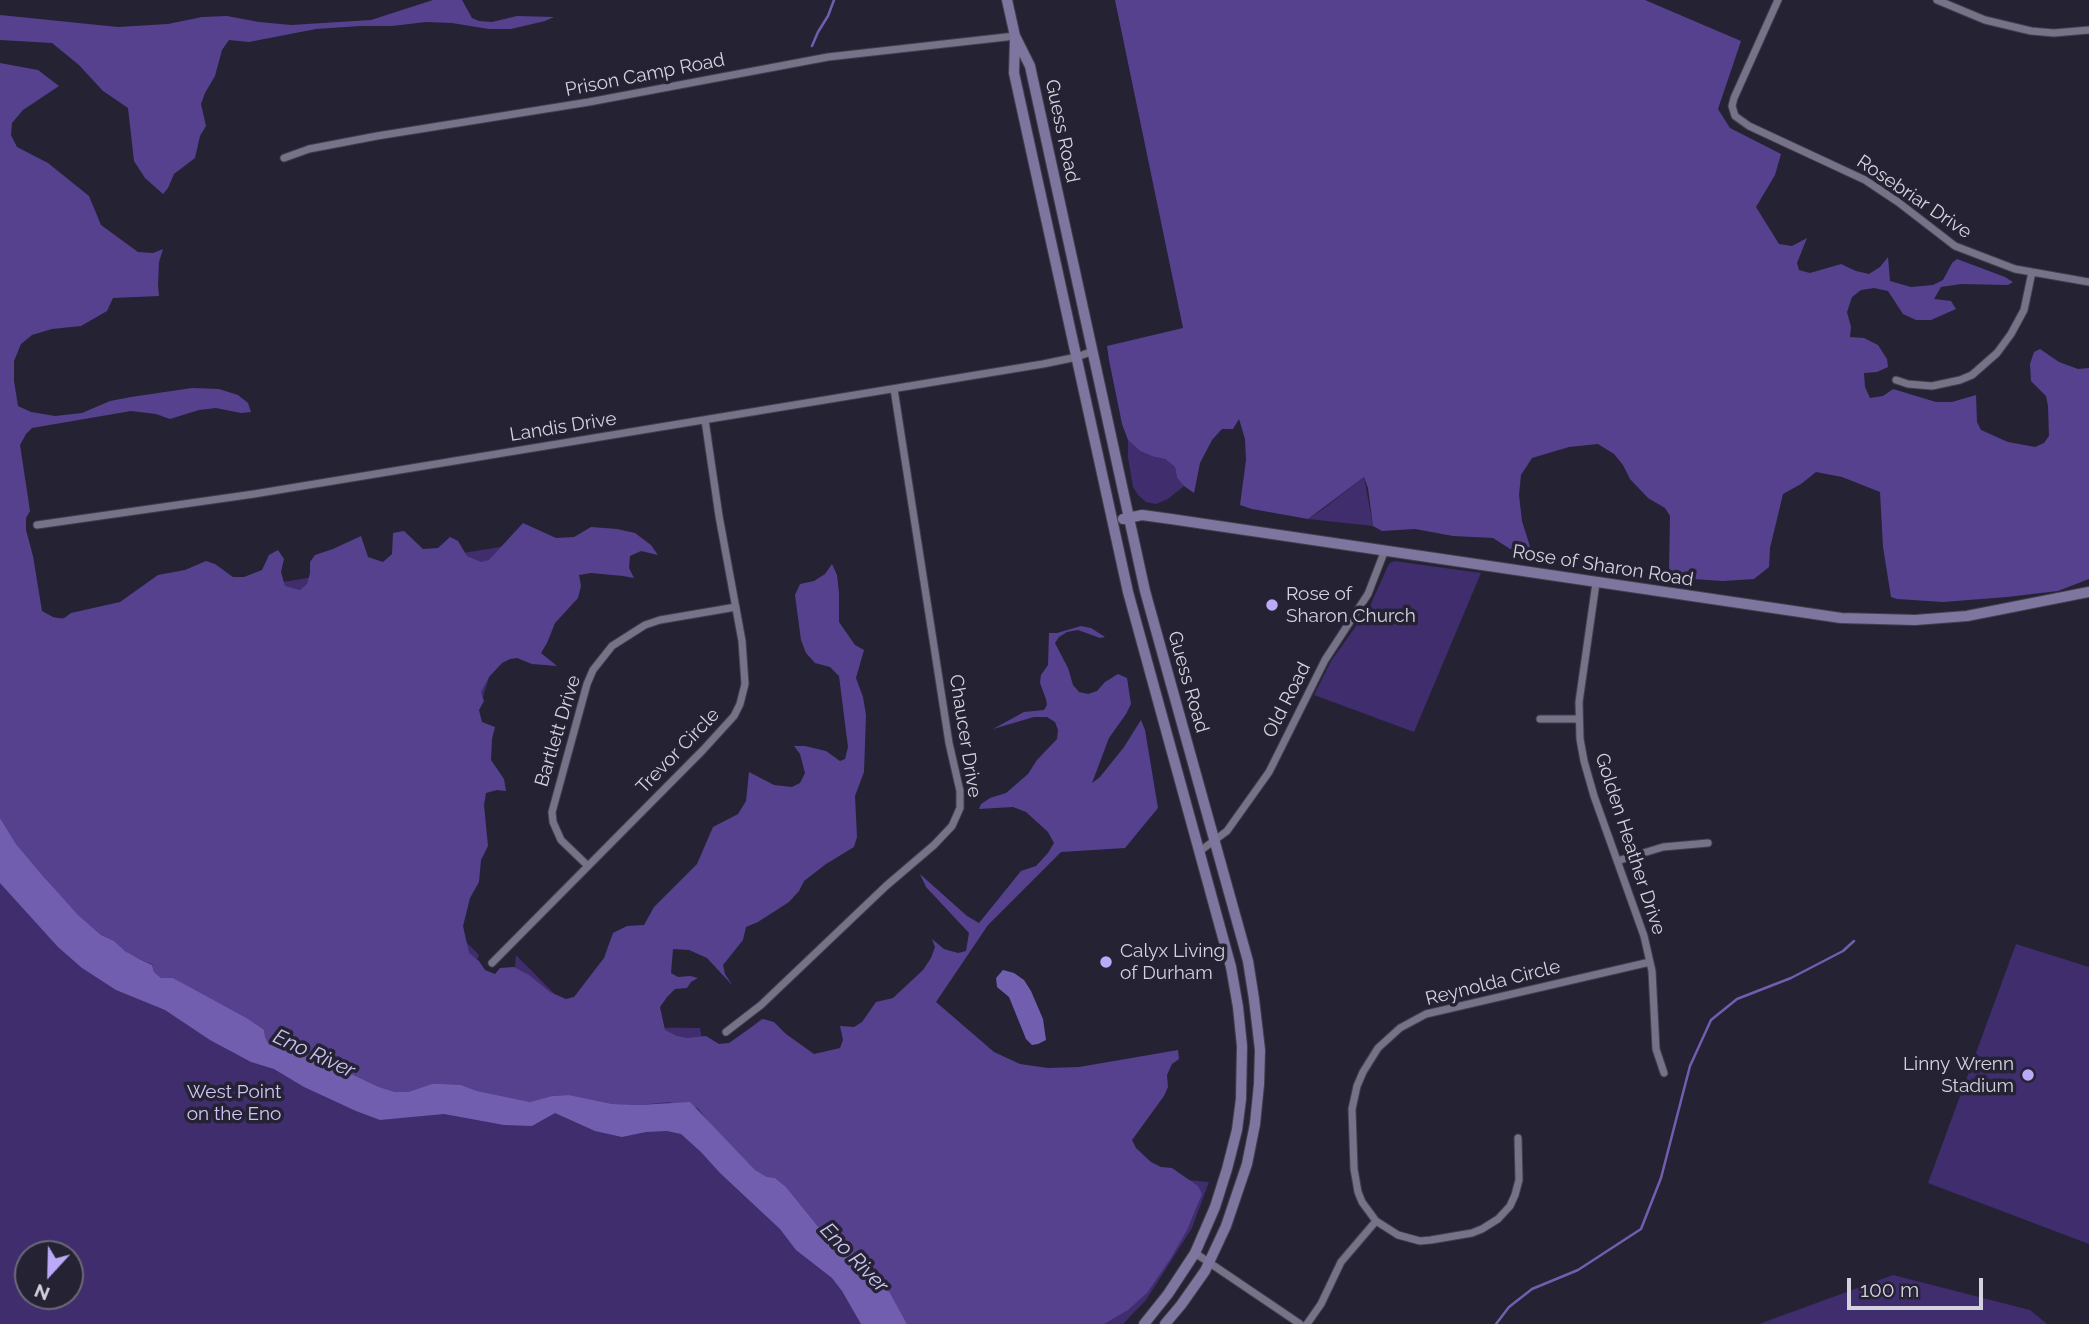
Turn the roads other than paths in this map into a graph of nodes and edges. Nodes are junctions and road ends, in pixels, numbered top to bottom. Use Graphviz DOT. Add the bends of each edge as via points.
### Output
graph roads {
  1 [pos="1006,0"];
  2 [pos="1778,0"];
  3 [pos="1937,0"];
  4 [pos="2089,30"];
  5 [pos="1015,36"];
  6 [pos="284,159"];
  7 [pos="2032,272"];
  8 [pos="2089,282"];
  9 [pos="1093,351"];
  10 [pos="1077,357"];
  11 [pos="1895,380"];
  12 [pos="894,389"];
  13 [pos="705,420"];
  14 [pos="1128,518"];
  15 [pos="1113,522"];
  16 [pos="37,525"];
  17 [pos="1385,550"];
  18 [pos="1596,583"];
  19 [pos="2089,592"];
  20 [pos="736,607"];
  21 [pos="1540,719"];
  22 [pos="1579,719"];
  23 [pos="1214,840"];
  24 [pos="1708,843"];
  25 [pos="1200,851"];
  26 [pos="1617,861"];
  27 [pos="588,866"];
  28 [pos="492,962"];
  29 [pos="1650,962"];
  30 [pos="726,1032"];
  31 [pos="1664,1073"];
  32 [pos="1518,1138"];
  33 [pos="1376,1221"];
  34 [pos="1195,1253"];
  35 [pos="1209,1262"];
  36 [pos="1144,1324"];
  37 [pos="1165,1324"];
  38 [pos="1300,1324"];
  39 [pos="1307,1324"];
  1 -- 5 [label="main road, Guess Road"];
  2 -- 7 [label="street, Rosebriar Drive" via="1734,98 1733,111 1742,122 1853,173 1955,246"];
  3 -- 4 [label="street" via="2031,32"];
  5 -- 6 [label="street, Prison Camp Road" via="828,57 377,136 309,149"];
  5 -- 9 [label="main road, Guess Road" via="1030,66"];
  5 -- 10 [label="main road, Guess Road" via="1014,73"];
  7 -- 8 [label="street, Rosebriar Drive"];
  7 -- 11 [label="street" via="2024,310 2011,334 1997,354 1972,375 1932,386"];
  9 -- 10 [label="street, Landis Drive"];
  9 -- 14 [label="main road, Guess Road"];
  10 -- 12 [label="street, Landis Drive"];
  10 -- 15 [label="main road, Guess Road"];
  12 -- 13 [label="street, Landis Drive"];
  12 -- 30 [label="street, Chaucer Drive" via="960,808 934,845"];
  13 -- 16 [label="street, Landis Drive"];
  13 -- 20 [label="street, Trevor Circle"];
  14 -- 15 [label="main road, Rose of Sharon Road"];
  14 -- 17 [label="main road, Rose of Sharon Road" via="1142,515"];
  14 -- 23 [label="main road, Guess Road"];
  15 -- 25 [label="main road, Guess Road"];
  17 -- 18 [label="main road, Rose of Sharon Road"];
  17 -- 23 [label="street, Old Road" via="1368,594 1325,660 1269,772 1227,831"];
  18 -- 19 [label="main road, Rose of Sharon Road" via="1818,615 1889,620 1967,616"];
  18 -- 22 [label="street, Golden Heather Drive"];
  20 -- 27 [label="street, Trevor Circle" via="745,684 734,716"];
  20 -- 27 [label="street, Bartlett Drive" via="645,625 612,646 593,670 552,812 561,840"];
  21 -- 22 [label="street"];
  22 -- 26 [label="street, Golden Heather Drive" via="1584,761"];
  23 -- 25 [label="street, Old Road"];
  23 -- 35 [label="main road, Guess Road" via="1248,961 1260,1050 1247,1164"];
  24 -- 26 [label="street" via="1663,847"];
  25 -- 34 [label="main road, Guess Road" via="1231,967 1242,1046 1237,1129 1218,1198"];
  26 -- 29 [label="street, Golden Heather Drive"];
  27 -- 28 [label="street, Trevor Circle"];
  29 -- 31 [label="street, Golden Heather Drive" via="1656,1049"];
  29 -- 33 [label="street, Reynolda Circle" via="1426,1014 1389,1037 1363,1072 1352,1109 1356,1181 1362,1202"];
  32 -- 33 [label="street" via="1516,1195 1490,1225 1472,1233 1420,1241 1398,1235"];
  33 -- 39 [label="street" via="1341,1262"];
  34 -- 35 [label="street"];
  34 -- 36 [label="main road, Guess Road"];
  35 -- 37 [label="main road, Guess Road"];
  35 -- 38 [label="street"];
}
